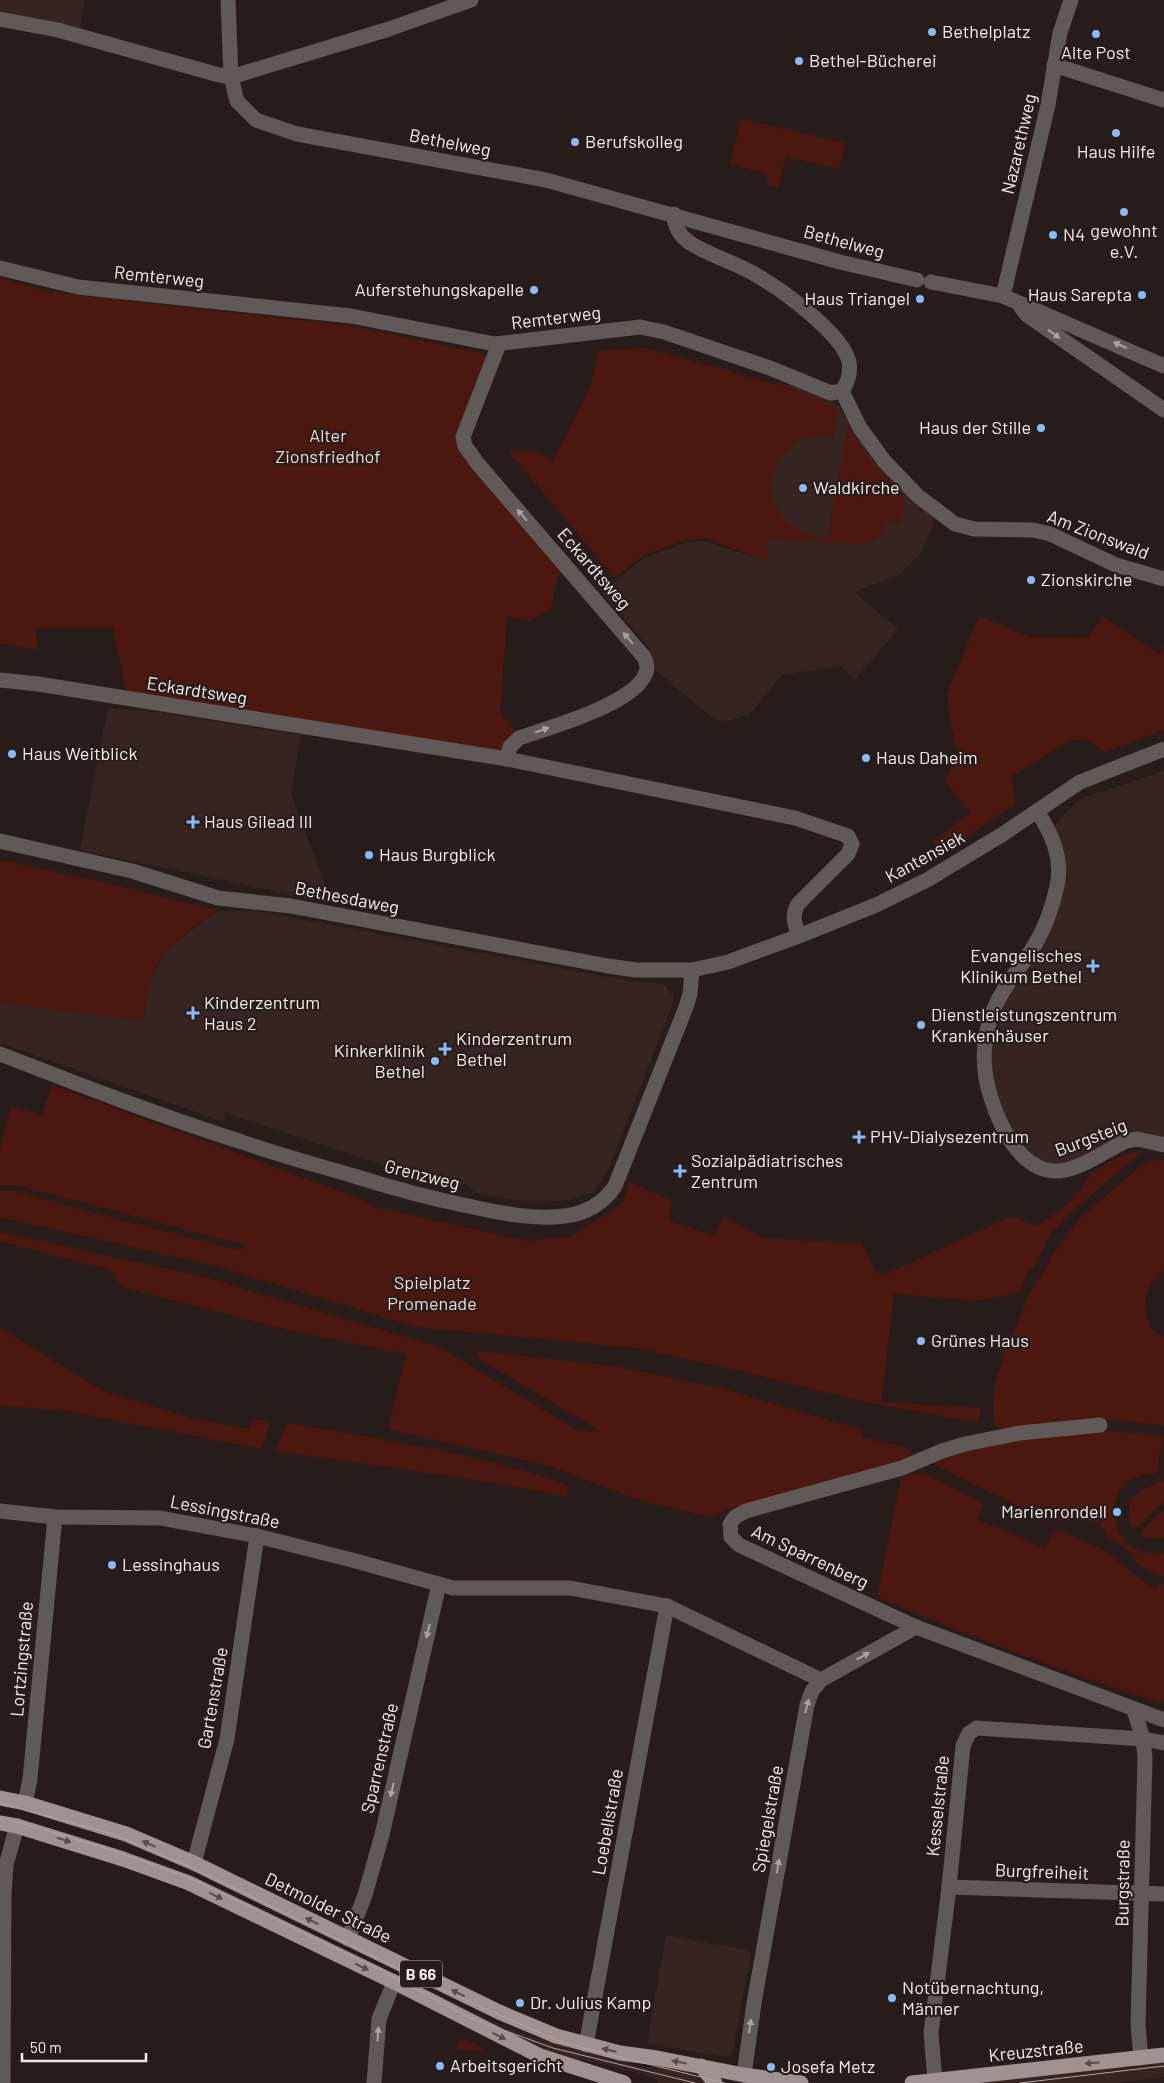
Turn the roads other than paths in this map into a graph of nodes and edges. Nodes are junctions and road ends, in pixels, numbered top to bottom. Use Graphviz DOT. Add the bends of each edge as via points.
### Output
graph roads {
  1 [pos="228,0"];
  2 [pos="471,0"];
  3 [pos="1071,0"];
  4 [pos="0,19"];
  5 [pos="1054,65"];
  6 [pos="230,77"];
  7 [pos="1164,100"];
  8 [pos="674,214"];
  9 [pos="0,268"];
  10 [pos="1003,296"];
  11 [pos="1018,302"];
  12 [pos="499,344"];
  13 [pos="1164,366"];
  14 [pos="842,391"];
  15 [pos="1164,410"];
  16 [pos="1164,579"];
  17 [pos="0,680"];
  18 [pos="1164,749"];
  19 [pos="507,759"];
  20 [pos="1038,811"];
  21 [pos="0,841"];
  22 [pos="799,936"];
  23 [pos="692,970"];
  24 [pos="0,1054"];
  25 [pos="1164,1145"];
  26 [pos="1100,1425"];
  27 [pos="0,1511"];
  28 [pos="55,1517"];
  29 [pos="257,1536"];
  30 [pos="439,1584"];
  31 [pos="667,1606"];
  32 [pos="916,1627"];
  33 [pos="820,1680"];
  34 [pos="1134,1710"];
  35 [pos="1164,1720"];
  36 [pos="1143,1739"];
  37 [pos="1164,1743"];
  38 [pos="0,1798"];
  39 [pos="25,1803"];
  40 [pos="0,1823"];
  41 [pos="17,1826"];
  42 [pos="194,1863"];
  43 [pos="949,1887"];
  44 [pos="1142,1894"];
  45 [pos="1164,1894"];
  46 [pos="348,1938"];
  47 [pos="394,1982"];
  48 [pos="586,2045"];
  49 [pos="1164,2055"];
  50 [pos="1141,2058"];
  51 [pos="700,2066"];
  52 [pos="743,2079"];
  53 [pos="935,2081"];
  54 [pos="3,2083"];
  55 [pos="374,2083"];
  56 [pos="624,2083"];
  57 [pos="715,2083"];
  58 [pos="728,2083"];
  59 [pos="801,2083"];
  60 [pos="912,2083"];
  1 -- 6 [label="street, Bethelweg"];
  2 -- 6 [label="street" via="389,29"];
  3 -- 5 [label="street, Nazarethweg"];
  4 -- 6 [label="street" via="58,30"];
  5 -- 7 [label="street"];
  5 -- 10 [label="street, Nazarethweg" via="1048,105"];
  6 -- 8 [label="street, Bethelweg" via="237,101 256,120 297,134 546,180"];
  8 -- 10 [label="street, Bethelweg" via="840,262"];
  8 -- 14 [label="street" via="676,226 690,242 767,282 822,325 849,361 850,372"];
  9 -- 12 [label="street, Remterweg" via="78,287 351,316"];
  10 -- 11 [label="street, Bethelweg"];
  13 -- 11 [label="street, Bethelweg, one-way"];
  11 -- 15 [label="street, one-way" via="1027,316"];
  12 -- 14 [label="street, Remterweg" via="640,327 770,368 831,393"];
  19 -- 12 [label="street, Eckardtsweg, one-way" via="510,747 519,738 600,710 641,681 647,668 644,657 465,446 464,437"];
  14 -- 16 [label="street, Am Zionswald" via="860,428 885,462 918,496 948,520 964,528 1041,532 1073,543 1116,565"];
  17 -- 19 [label="street, Eckardtsweg"];
  18 -- 20 [label="street, Kantensiek" via="1080,782"];
  19 -- 22 [label="street, Eckardtsweg" via="795,818 848,836 852,844 848,854 794,910"];
  20 -- 22 [label="street, Kantensiek" via="927,880"];
  20 -- 25 [label="street, Burgsteig" via="1057,855 1058,884 1046,924 1002,993 988,1026 984,1068 994,1108 1021,1154 1046,1171 1067,1170 1126,1141 1137,1139"];
  21 -- 23 [label="street, Bethesdaweg" via="132,871 218,898 291,906 608,966 636,970"];
  22 -- 23 [label="street, Kantensiek" via="728,962"];
  23 -- 24 [label="street, Grenzweg" via="690,994 683,1015 615,1186 605,1200 594,1207 565,1216 502,1213 396,1189 242,1143"];
  26 -- 32 [label="street, Am Sparrenberg" via="1020,1433 957,1446 902,1468 746,1511 730,1524 731,1537 739,1545"];
  27 -- 28 [label="street, Lessingstraße"];
  28 -- 29 [label="street, Lessingstraße" via="160,1518"];
  28 -- 39 [label="street, Lortzingstraße"];
  29 -- 30 [label="street, Lessingstraße"];
  29 -- 42 [label="street, Gartenstraße" via="226,1739"];
  30 -- 31 [label="street, Lessingstraße" via="453,1588 570,1588"];
  30 -- 46 [label="street, Sparrenstraße, one-way" via="382,1835 365,1895"];
  31 -- 33 [label="street, Lessingstraße"];
  31 -- 48 [label="street, Loebellstraße"];
  33 -- 32 [label="street, one-way"];
  32 -- 34 [label="street, Am Sparrenberg"];
  52 -- 33 [label="street, Spiegelstraße, one-way" via="807,1705"];
  34 -- 35 [label="street, Am Sparrenberg"];
  34 -- 36 [label="street, Burgstraße"];
  36 -- 37 [label="street, Kesselstraße"];
  36 -- 43 [label="street, Kesselstraße" via="977,1728 969,1733 963,1746"];
  36 -- 44 [label="street, Burgstraße"];
  38 -- 39 [label="main road, Detmolder Straße / B 66"];
  39 -- 41 [label="main road"];
  42 -- 39 [label="main road, Detmolder Straße / B 66, one-way" via="126,1834"];
  40 -- 41 [label="main road, B 66"];
  41 -- 47 [label="main road, B 66, one-way" via="189,1883"];
  41 -- 54 [label="street" via="6,1865 4,1894"];
  46 -- 42 [label="main road, Detmolder Straße / B 66, one-way"];
  43 -- 44 [label="street, Burgfreiheit"];
  43 -- 53 [label="street, Kesselstraße" via="931,2033"];
  44 -- 45 [label="street, Burgfreiheit"];
  44 -- 50 [label="street, Burgstraße" via="1138,2025"];
  48 -- 46 [label="main road, Detmolder Straße / B 66, one-way" via="532,2027"];
  55 -- 47 [label="street, one-way" via="378,2018"];
  47 -- 56 [label="main road, B 66, one-way" via="540,2056"];
  51 -- 48 [label="main road, Detmolder Straße / B 66, one-way"];
  49 -- 50 [label="main road, Kreuzstraße"];
  50 -- 53 [label="main road, Kreuzstraße, one-way"];
  51 -- 52 [label="main road, Detmolder Straße / B 66"];
  51 -- 57 [label="main road"];
  52 -- 58 [label="main road"];
  52 -- 59 [label="main road, B 66"];
  53 -- 60 [label="main road, Kreuzstraße"];
}
